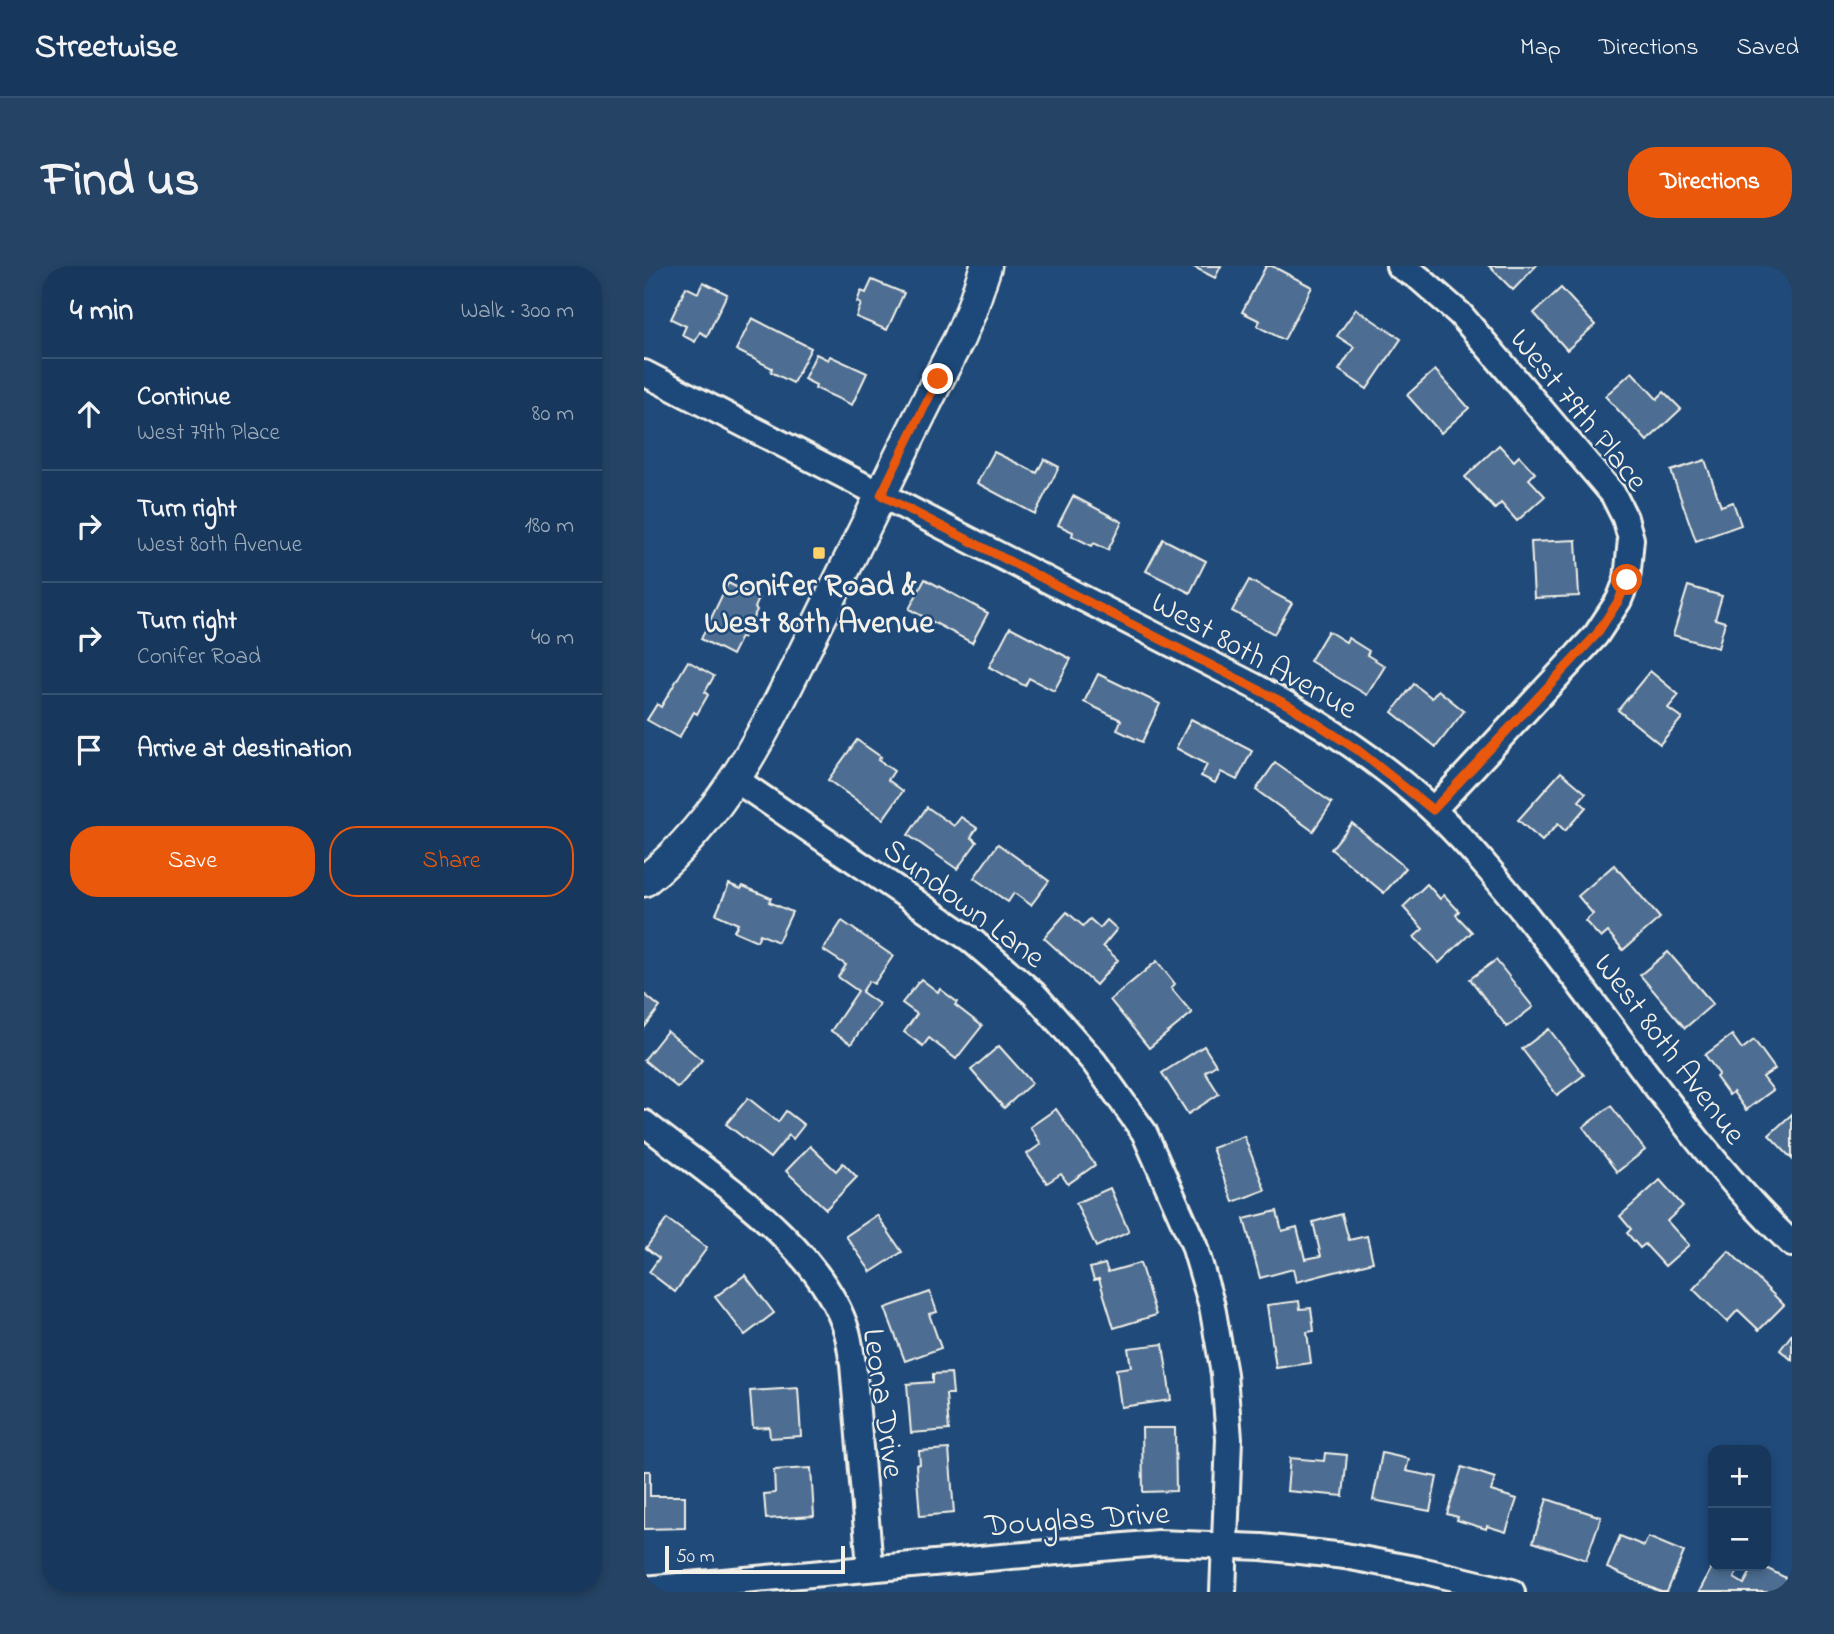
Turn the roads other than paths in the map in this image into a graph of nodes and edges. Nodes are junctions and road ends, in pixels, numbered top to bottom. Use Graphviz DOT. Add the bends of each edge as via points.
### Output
graph roads {
  1 [pos="986,266"];
  2 [pos="1399,266"];
  3 [pos="644,373"];
  4 [pos="881,495"];
  5 [pos="735,779"];
  6 [pos="1433,810"];
  7 [pos="644,881"];
  8 [pos="644,1123"];
  9 [pos="1792,1244"];
  10 [pos="1225,1545"];
  11 [pos="870,1567"];
  12 [pos="644,1589"];
  13 [pos="1223,1592"];
  14 [pos="1512,1592"];
  1 -- 4 [label="street" via="959,339"];
  2 -- 6 [label="street, West 79th Place" via="1460,314 1613,494 1631,539 1627,580 1605,623"];
  3 -- 4 [label="street, West 80th Avenue"];
  4 -- 5 [label="street" via="757,744"];
  4 -- 6 [label="street, West 80th Avenue" via="1290,706 1359,751"];
  5 -- 7 [label="street" via="700,826"];
  5 -- 10 [label="street, Sundown Lane" via="981,948 1034,994 1086,1052 1144,1132 1195,1245 1212,1306 1228,1404"];
  6 -- 9 [label="street, West 80th Avenue" via="1498,879 1729,1178"];
  8 -- 11 [label="street, Leona Drive" via="764,1217 813,1269 832,1299 847,1332 853,1364"];
  10 -- 11 [label="street, Douglas Drive" via="1158,1543"];
  10 -- 13 [label="street, Sundown Lane"];
  10 -- 14 [label="street, Douglas Drive" via="1345,1556"];
  11 -- 12 [label="street, Douglas Drive"];
}
